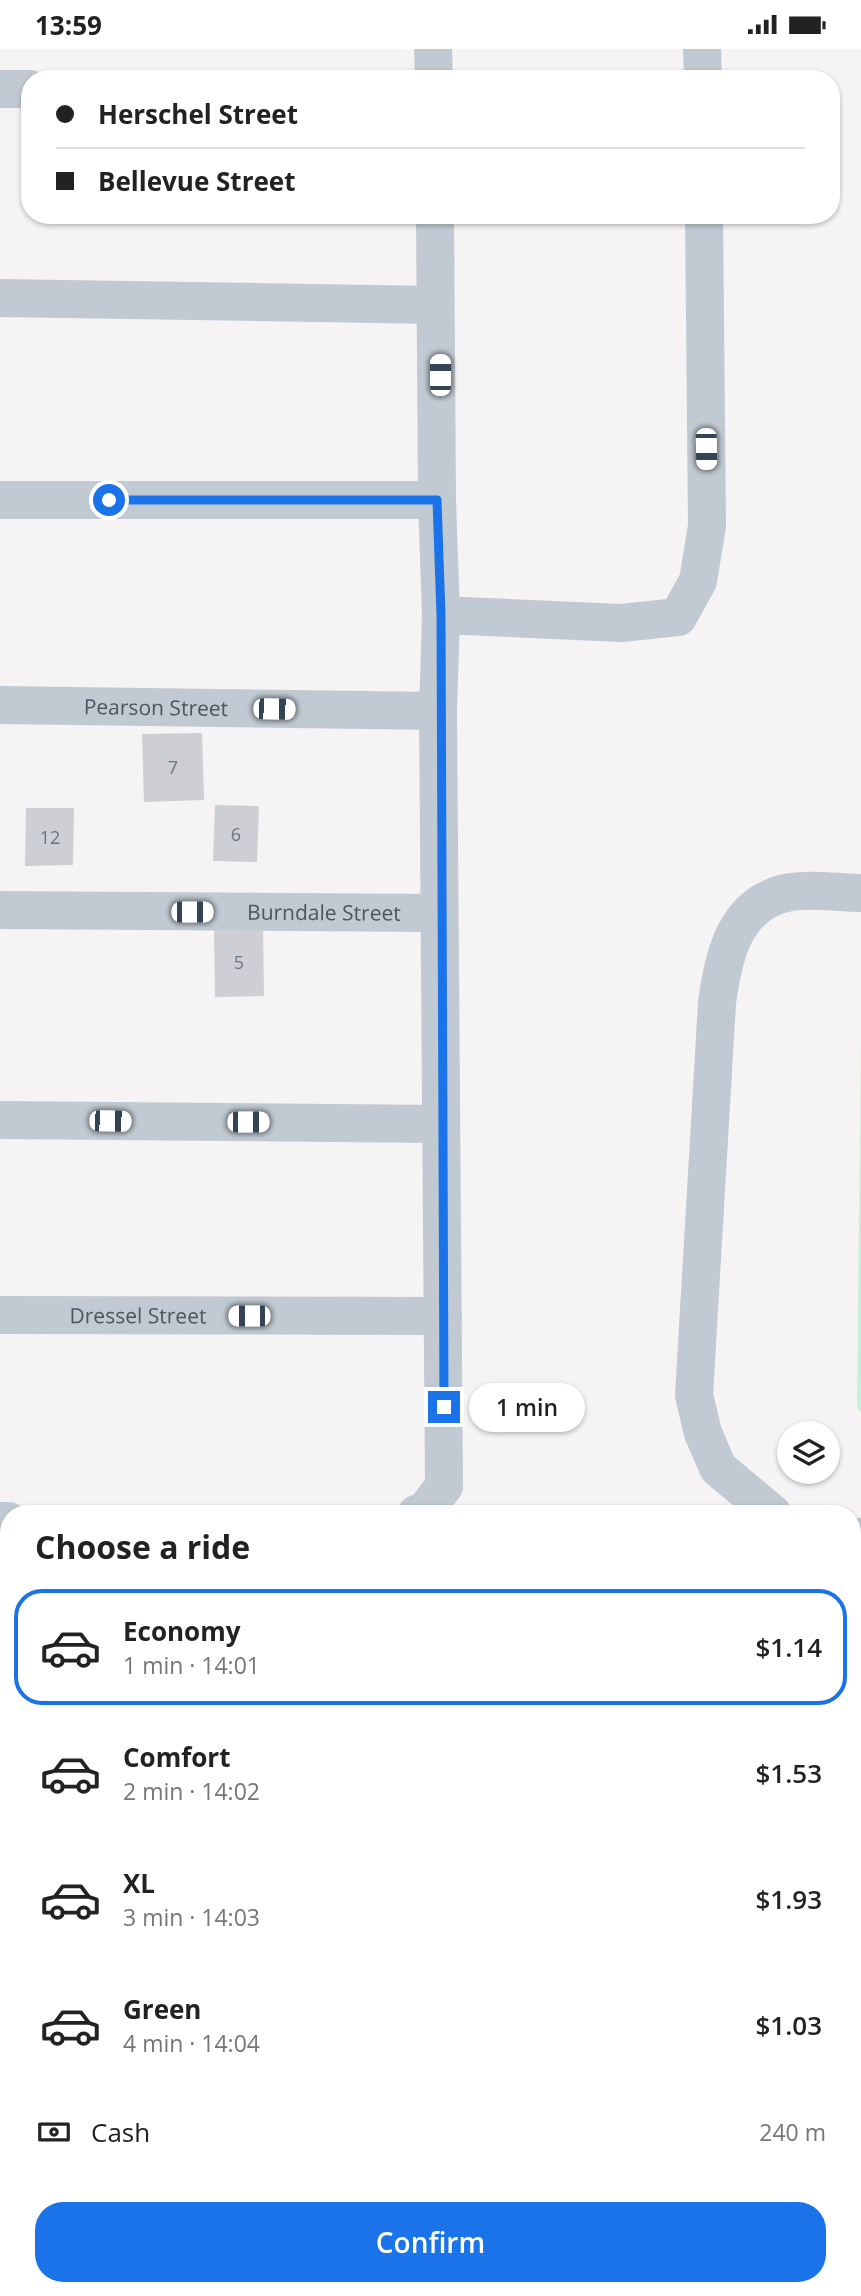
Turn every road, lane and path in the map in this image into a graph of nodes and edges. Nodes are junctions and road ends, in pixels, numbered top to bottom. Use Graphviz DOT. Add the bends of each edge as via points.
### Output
graph roads {
  1 [pos="433,49"];
  2 [pos="439,49"];
  3 [pos="702,49"];
  4 [pos="434,70"];
  5 [pos="439,70"];
  6 [pos="703,70"];
  7 [pos="0,89"];
  8 [pos="21,89"];
  9 [pos="437,224"];
  10 [pos="437,224"];
  11 [pos="704,224"];
  12 [pos="0,298"];
  13 [pos="435,305"];
  14 [pos="0,500"];
  15 [pos="437,500"];
  16 [pos="441,615"];
  17 [pos="0,705"];
  18 [pos="438,711"];
  19 [pos="861,893"];
  20 [pos="0,910"];
  21 [pos="439,913"];
  22 [pos="0,1120"];
  23 [pos="440,1124"];
  24 [pos="0,1315"];
  25 [pos="443,1316"];
  26 [pos="444,1486"];
  27 [pos="430,1505"];
  28 [pos="762,1505"];
  1 -- 4 [label="street"];
  2 -- 5 [label="street"];
  3 -- 6 [label="street"];
  7 -- 8 [label="street"];
  9 -- 13 [label="street"];
  10 -- 16 [label="street"];
  11 -- 16 [label="street" via="707,526 698,581 678,617 621,623"];
  12 -- 13 [label="street"];
  13 -- 15 [label="street"];
  14 -- 15 [label="street"];
  15 -- 16 [label="street"];
  16 -- 18 [label="street"];
  16 -- 26 [label="street"];
  17 -- 18 [label="street, Pearson Street"];
  18 -- 21 [label="street"];
  19 -- 28 [label="street" via="791,892 757,905 722,959 694,1395 718,1468"];
  20 -- 21 [label="street, Burndale Street"];
  21 -- 23 [label="street"];
  22 -- 23 [label="street"];
  23 -- 25 [label="street"];
  24 -- 25 [label="street, Dressel Street"];
  25 -- 26 [label="street"];
  26 -- 27 [label="street"];
}
